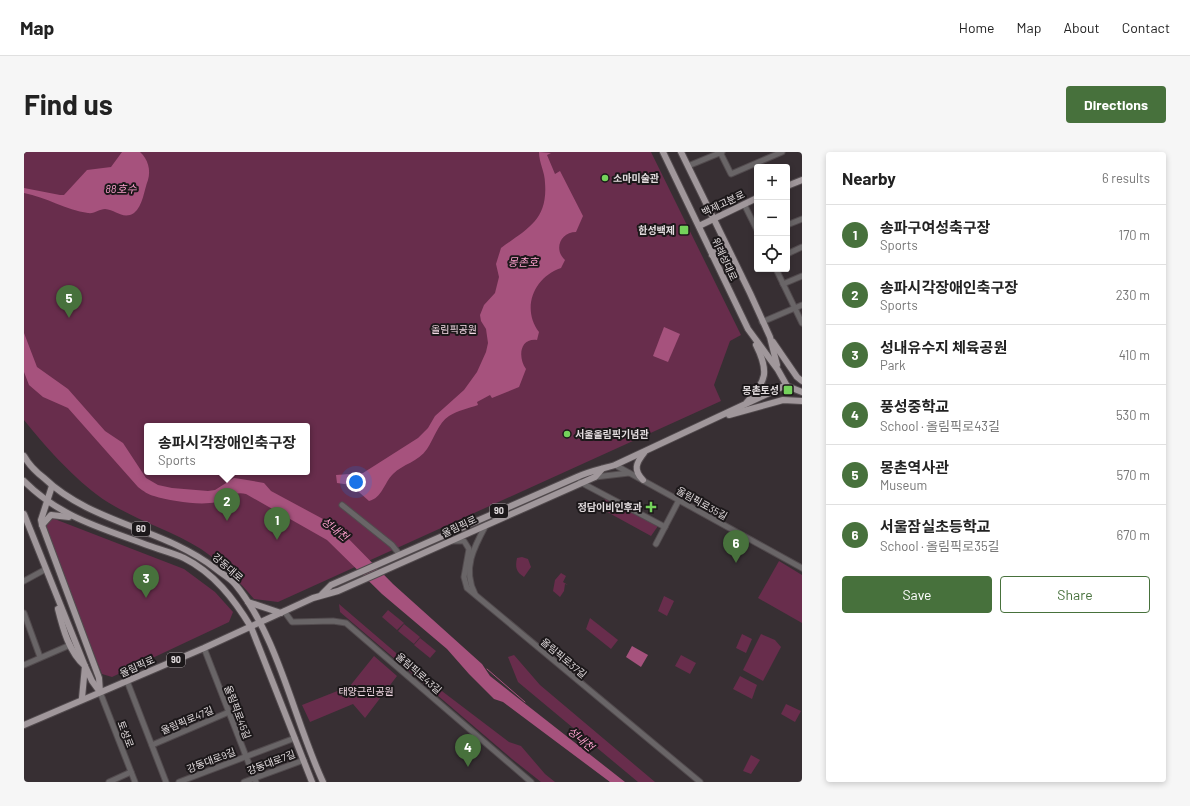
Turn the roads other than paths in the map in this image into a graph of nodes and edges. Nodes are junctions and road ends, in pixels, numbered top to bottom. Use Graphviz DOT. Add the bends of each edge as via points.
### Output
graph roads {
  1 [pos="663,152"];
  2 [pos="681,152"];
  3 [pos="721,152"];
  4 [pos="782,152"];
  5 [pos="688,166"];
  6 [pos="802,180"];
  7 [pos="790,185"];
  8 [pos="754,199"];
  9 [pos="744,204"];
  10 [pos="713,218"];
  11 [pos="802,219"];
  12 [pos="754,224"];
  13 [pos="790,224"];
  14 [pos="698,226"];
  15 [pos="802,247"];
  16 [pos="790,253"];
  17 [pos="712,255"];
  18 [pos="733,258"];
  19 [pos="777,272"];
  20 [pos="802,276"];
  21 [pos="783,284"];
  22 [pos="802,305"];
  23 [pos="794,307"];
  24 [pos="762,322"];
  25 [pos="802,322"];
  26 [pos="748,329"];
  27 [pos="770,337"];
  28 [pos="778,370"];
  29 [pos="802,381"];
  30 [pos="787,386"];
  31 [pos="802,392"];
  32 [pos="802,401"];
  33 [pos="745,404"];
  34 [pos="712,420"];
  35 [pos="644,451"];
  36 [pos="24,456"];
  37 [pos="616,465"];
  38 [pos="602,469"];
  39 [pos="630,473"];
  40 [pos="595,477"];
  41 [pos="643,480"];
  42 [pos="24,481"];
  43 [pos="580,482"];
  44 [pos="52,486"];
  45 [pos="679,500"];
  46 [pos="46,501"];
  47 [pos="342,505"];
  48 [pos="24,514"];
  49 [pos="75,518"];
  50 [pos="24,525"];
  51 [pos="42,525"];
  52 [pos="486,525"];
  53 [pos="665,527"];
  54 [pos="453,541"];
  55 [pos="656,544"];
  56 [pos="38,550"];
  57 [pos="398,555"];
  58 [pos="802,568"];
  59 [pos="46,569"];
  60 [pos="59,573"];
  61 [pos="24,581"];
  62 [pos="54,593"];
  63 [pos="322,594"];
  64 [pos="477,596"];
  65 [pos="247,602"];
  66 [pos="282,612"];
  67 [pos="24,613"];
  68 [pos="260,623"];
  69 [pos="251,627"];
  70 [pos="70,645"];
  71 [pos="204,648"];
  72 [pos="40,657"];
  73 [pos="24,665"];
  74 [pos="85,666"];
  75 [pos="128,681"];
  76 [pos="100,692"];
  77 [pos="82,698"];
  78 [pos="229,712"];
  79 [pos="24,725"];
  80 [pos="295,738"];
  81 [pos="152,745"];
  82 [pos="246,756"];
  83 [pos="304,760"];
  84 [pos="131,772"];
  85 [pos="255,780"];
  86 [pos="109,782"];
  87 [pos="135,782"];
  88 [pos="166,782"];
  89 [pos="179,782"];
  90 [pos="244,782"];
  91 [pos="312,782"];
  92 [pos="323,782"];
  93 [pos="531,782"];
  94 [pos="700,782"];
  1 -- 14 [label="main road, 위례성대로"];
  2 -- 5 [label="main road, 위례성대로"];
  3 -- 4 [label="street" via="731,174"];
  3 -- 5 [label="street"];
  5 -- 10 [label="main road, 위례성대로"];
  6 -- 7 [label="main road"];
  8 -- 9 [label="main road, 백제고분로"];
  9 -- 10 [label="main road, 백제고분로"];
  9 -- 12 [label="street"];
  10 -- 14 [label="main road, 백제고분로"];
  10 -- 18 [label="main road, 위례성대로"];
  11 -- 13 [label="street"];
  14 -- 17 [label="main road, 위례성대로"];
  15 -- 16 [label="street"];
  17 -- 18 [label="main road" via="717,249 723,250"];
  17 -- 26 [label="main road, 위례성대로"];
  18 -- 24 [label="main road, 위례성대로"];
  19 -- 21 [label="street"];
  20 -- 21 [label="street"];
  21 -- 23 [label="street"];
  22 -- 23 [label="street"];
  23 -- 24 [label="street"];
  23 -- 25 [label="street"];
  24 -- 27 [label="main road, 위례성대로"];
  26 -- 28 [label="main road, 위례성대로"];
  26 -- 33 [label="main road" via="765,367 761,387"];
  27 -- 28 [label="main road, 위례성대로"];
  27 -- 29 [label="main road"];
  28 -- 30 [label="main road, 위례성대로"];
  30 -- 31 [label="main road"];
  30 -- 33 [label="main road, 올림픽로 / 90"];
  32 -- 34 [label="main road, 90" via="783,400"];
  33 -- 34 [label="main road, 올림픽로 / 90"];
  34 -- 35 [label="main road, 올림픽로 / 90"];
  35 -- 37 [label="main road, 올림픽로 / 90"];
  35 -- 41 [label="main road" via="636,467 636,474"];
  36 -- 44 [label="main road, 강동대로 / 60"];
  37 -- 38 [label="main road, 올림픽로 / 90"];
  37 -- 39 [label="street, 올림픽로35길"];
  38 -- 40 [label="main road"];
  38 -- 57 [label="main road, 올림픽로 / 90" via="595,469"];
  39 -- 40 [label="street"];
  39 -- 41 [label="street, 올림픽로35길"];
  40 -- 43 [label="main road, 올림픽로 / 90"];
  41 -- 45 [label="street, 올림픽로35길"];
  42 -- 46 [label="main road, 강동대로 / 60"];
  43 -- 52 [label="main road, 올림픽로 / 90"];
  43 -- 53 [label="street"];
  44 -- 46 [label="main road"];
  44 -- 65 [label="main road, 강동대로 / 60" via="83,507 187,549 234,584"];
  45 -- 53 [label="street"];
  45 -- 58 [label="street, 올림픽로35길"];
  46 -- 49 [label="main road, 강동대로 / 60"];
  46 -- 51 [label="main road"];
  47 -- 57 [label="street" via="392,545"];
  48 -- 56 [label="main road"];
  49 -- 51 [label="main road" via="51,515"];
  49 -- 69 [label="main road, 강동대로 / 60" via="184,558 221,586 239,607"];
  50 -- 56 [label="main road"];
  51 -- 60 [label="main road"];
  52 -- 54 [label="main road, 올림픽로 / 90"];
  52 -- 64 [label="street, 올림픽로37길" via="468,572 470,584"];
  53 -- 55 [label="street"];
  54 -- 63 [label="main road, 올림픽로 / 90" via="329,595"];
  54 -- 64 [label="street" via="468,545 464,577 468,588"];
  56 -- 59 [label="main road"];
  57 -- 63 [label="main road, 올림픽로 / 90" via="331,585"];
  59 -- 60 [label="main road" via="55,568"];
  59 -- 61 [label="street"];
  59 -- 62 [label="main road"];
  60 -- 76 [label="main road" via="99,678"];
  62 -- 70 [label="main road"];
  62 -- 74 [label="main road"];
  63 -- 66 [label="main road, 올림픽로 / 90"];
  64 -- 94 [label="street, 올림픽로37길"];
  65 -- 66 [label="main road"];
  65 -- 68 [label="main road, 강동대로 / 60"];
  66 -- 68 [label="main road, 올림픽로 / 90"];
  66 -- 93 [label="street, 올림픽로43길" via="292,622 346,623"];
  67 -- 72 [label="street"];
  68 -- 69 [label="main road, 올림픽로 / 90"];
  68 -- 92 [label="main road, 강동대로 / 60"];
  69 -- 71 [label="main road, 올림픽로 / 90"];
  69 -- 80 [label="main road, 강동대로 / 60"];
  70 -- 72 [label="street"];
  70 -- 74 [label="main road" via="76,658"];
  71 -- 75 [label="main road, 올림픽로 / 90"];
  71 -- 78 [label="street, 올림픽로45길"];
  72 -- 73 [label="street"];
  74 -- 76 [label="main road"];
  74 -- 77 [label="main road"];
  75 -- 76 [label="main road, 올림픽로 / 90"];
  75 -- 81 [label="street, 올림픽로47길"];
  76 -- 77 [label="main road, 올림픽로 / 90"];
  76 -- 84 [label="street, 토성로"];
  77 -- 79 [label="main road, 올림픽로 / 90"];
  78 -- 81 [label="street, 올림픽로47길"];
  78 -- 82 [label="street, 올림픽로45길"];
  80 -- 82 [label="street, 강동대로9길"];
  80 -- 83 [label="main road, 강동대로 / 60"];
  81 -- 88 [label="street, 올림픽로47길"];
  82 -- 85 [label="street, 올림픽로45길"];
  82 -- 89 [label="street, 강동대로9길"];
  83 -- 85 [label="street, 강동대로7길"];
  83 -- 91 [label="main road, 강동대로 / 60"];
  84 -- 86 [label="street"];
  84 -- 87 [label="street, 토성로"];
  85 -- 90 [label="street, 강동대로7길"];
}
